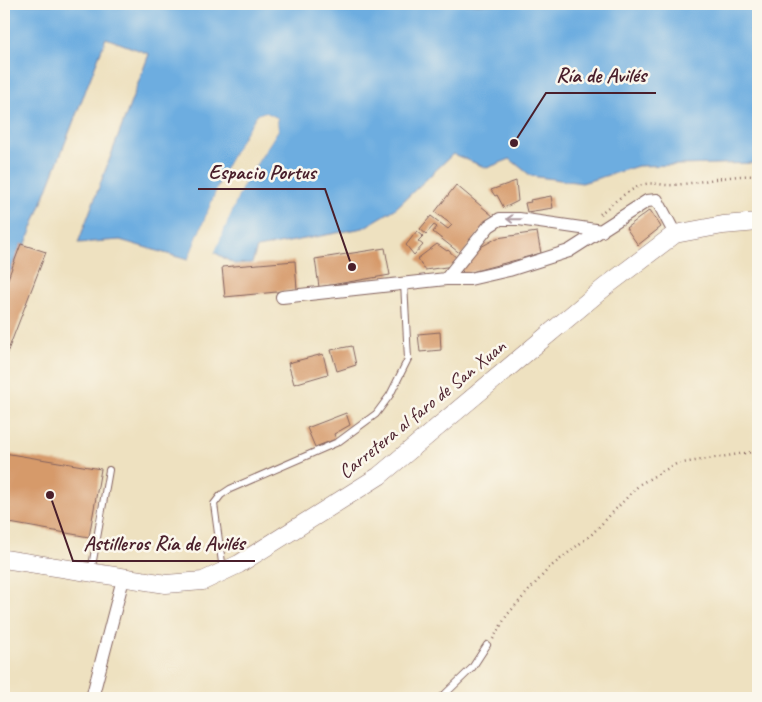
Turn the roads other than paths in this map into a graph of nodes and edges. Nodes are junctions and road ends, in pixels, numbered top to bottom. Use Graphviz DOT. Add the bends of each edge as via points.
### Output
graph roads {
  1 [pos="758,222"];
  2 [pos="562,225"];
  3 [pos="602,231"];
  4 [pos="676,234"];
  5 [pos="568,251"];
  6 [pos="446,279"];
  7 [pos="404,283"];
  8 [pos="282,297"];
  9 [pos="109,470"];
  10 [pos="4,559"];
  11 [pos="223,572"];
  12 [pos="90,573"];
  13 [pos="124,578"];
  14 [pos="487,645"];
  15 [pos="92,698"];
  16 [pos="441,698"];
  1 -- 4 [label="street, Carretera al faro de San Xuan"];
  2 -- 3 [label="street"];
  2 -- 5 [label="street" via="570,236"];
  2 -- 6 [label="street, one-way" via="500,219 489,226"];
  3 -- 4 [label="street" via="647,201 657,200"];
  3 -- 5 [label="street"];
  4 -- 11 [label="street, Carretera al faro de San Xuan" via="606,287 379,476"];
  5 -- 6 [label="street" via="470,279"];
  6 -- 7 [label="street"];
  7 -- 8 [label="street"];
  7 -- 11 [label="lane" via="408,359 390,395 376,414 338,442 221,495 214,504"];
  9 -- 12 [label="lane"];
  10 -- 12 [label="street, Carretera al faro de San Xuan"];
  11 -- 13 [label="street, Carretera al faro de San Xuan" via="204,581 166,584"];
  12 -- 13 [label="street, Carretera al faro de San Xuan"];
  13 -- 15 [label="street"];
  14 -- 16 [label="lane" via="472,668"];
}
